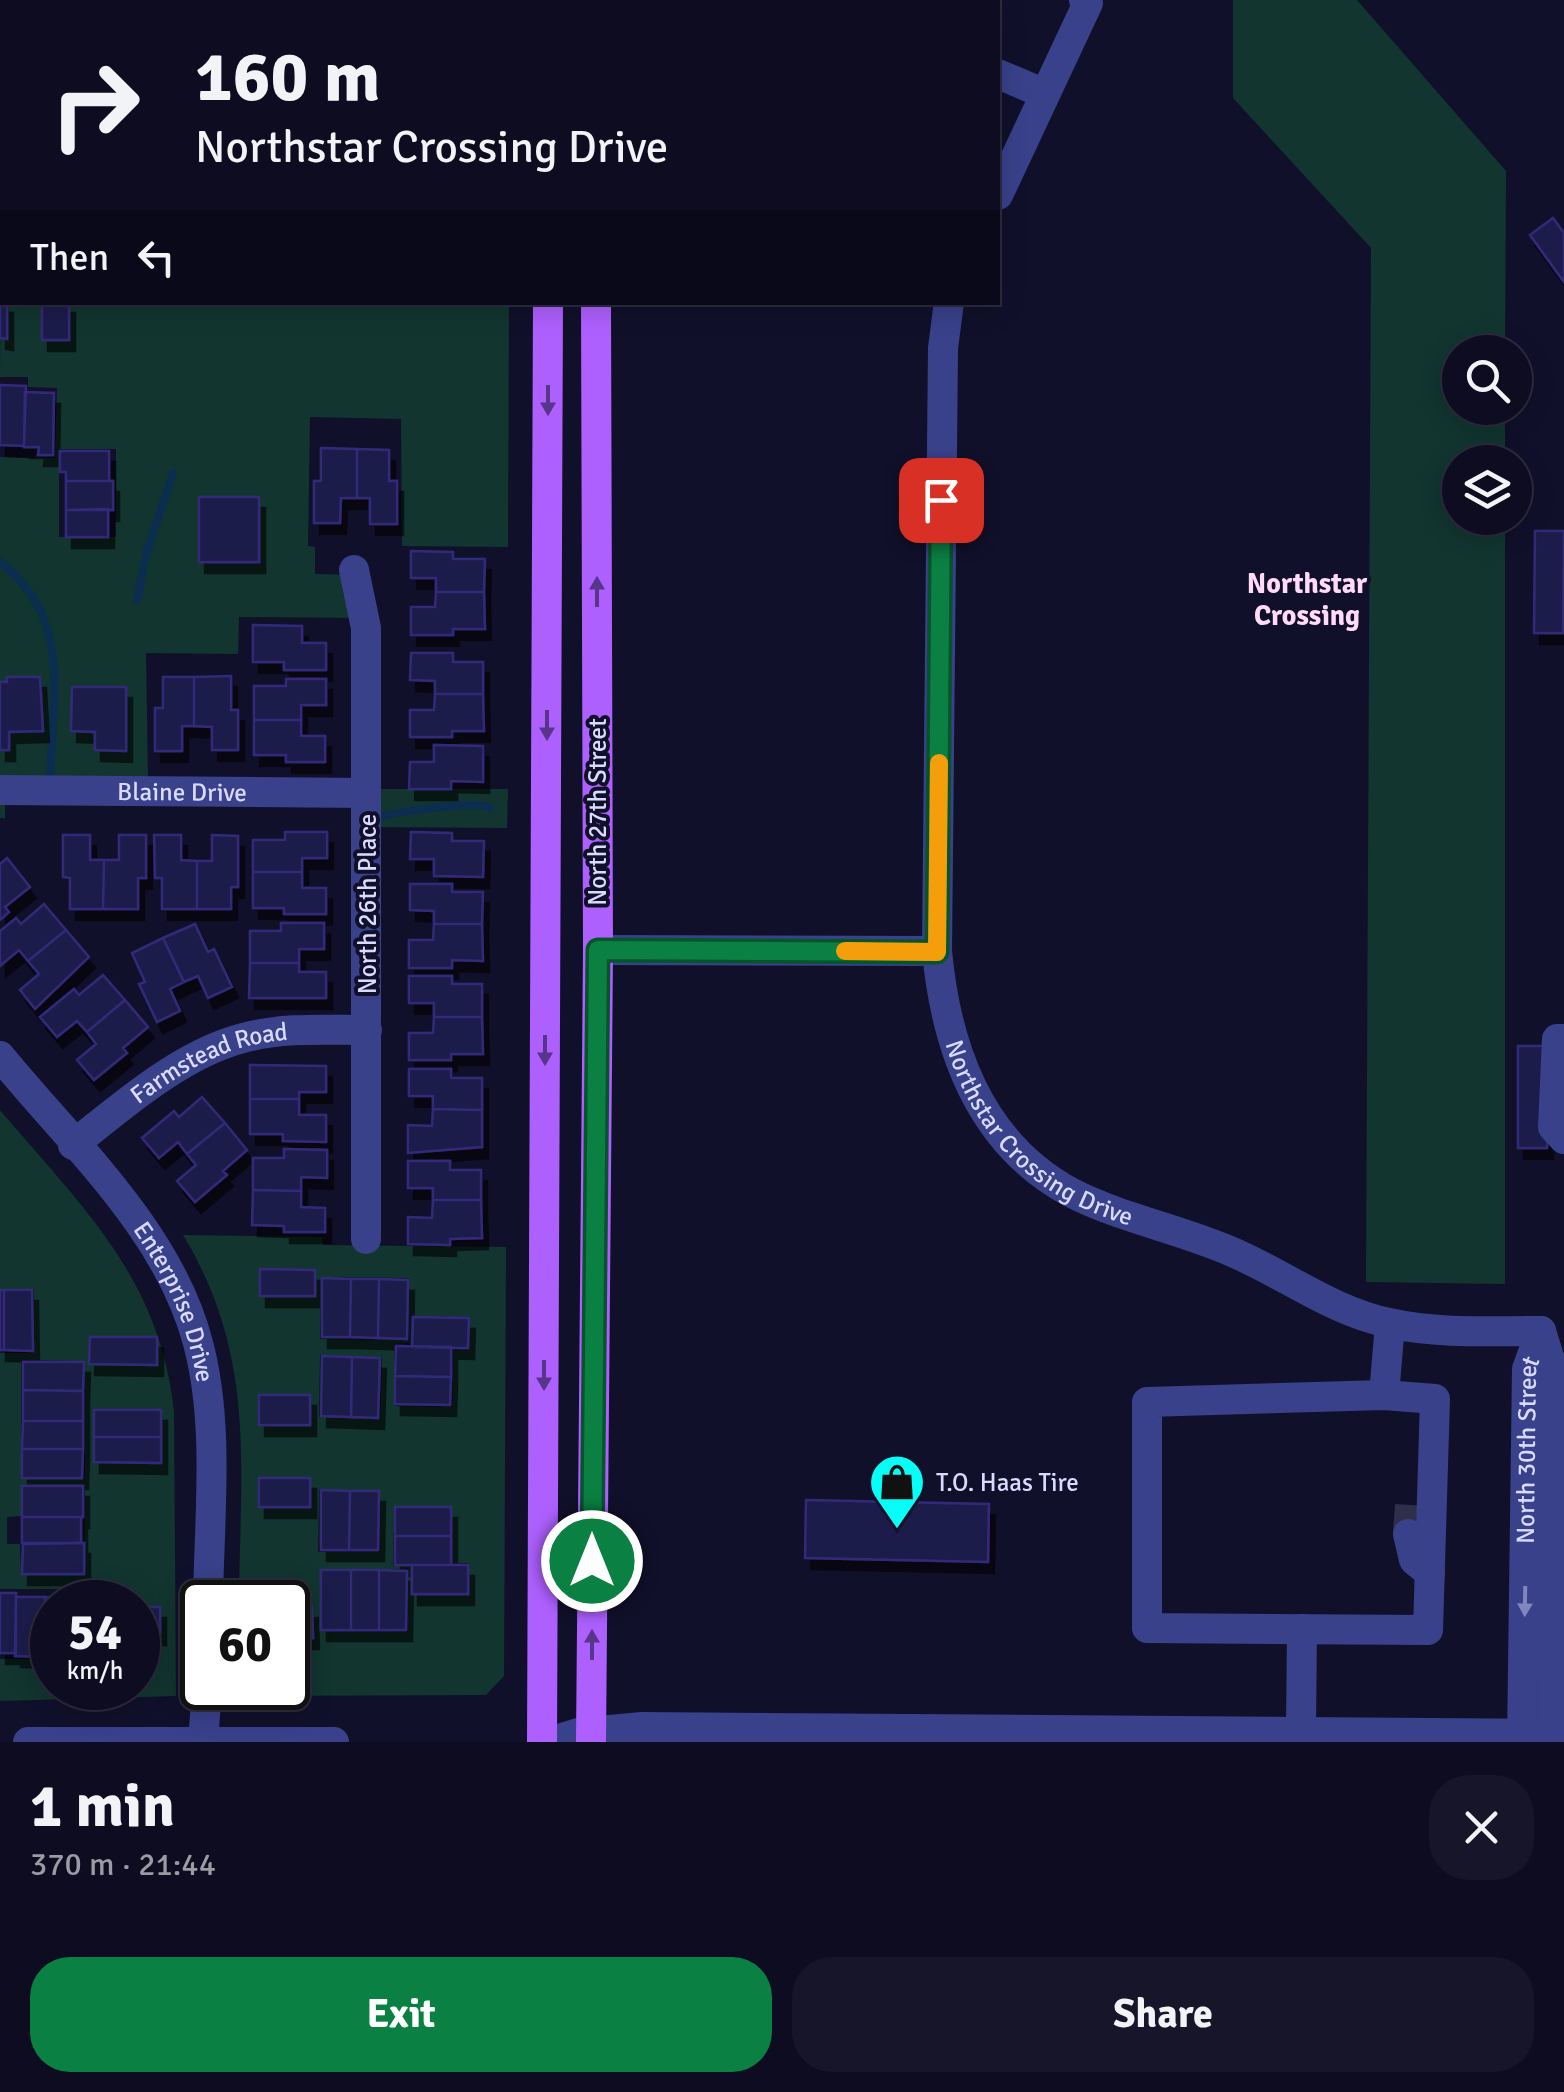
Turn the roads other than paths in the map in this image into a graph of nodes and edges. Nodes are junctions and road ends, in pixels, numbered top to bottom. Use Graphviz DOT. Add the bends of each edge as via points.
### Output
graph roads {
  1 [pos="1086,1"];
  2 [pos="1000,75"];
  3 [pos="1044,94"];
  4 [pos="1000,191"];
  5 [pos="548,305"];
  6 [pos="596,305"];
  7 [pos="949,305"];
  8 [pos="354,570"];
  9 [pos="0,790"];
  10 [pos="366,793"];
  11 [pos="598,950"];
  12 [pos="937,952"];
  13 [pos="367,1030"];
  14 [pos="1564,1039"];
  15 [pos="0,1056"];
  16 [pos="1564,1138"];
  17 [pos="72,1145"];
  18 [pos="366,1239"];
  19 [pos="1390,1324"];
  20 [pos="1541,1331"];
  21 [pos="1384,1396"];
  22 [pos="1434,1458"];
  23 [pos="1430,1572"];
  24 [pos="208,1580"];
  25 [pos="1302,1629"];
  26 [pos="206,1710"];
  27 [pos="1301,1730"];
  28 [pos="591,1736"];
  29 [pos="1543,1737"];
  30 [pos="203,1741"];
  31 [pos="28,1742"];
  32 [pos="334,1742"];
  33 [pos="545,1742"];
  1 -- 3 [label="street"];
  2 -- 3 [label="street"];
  3 -- 4 [label="street"];
  5 -- 33 [label="main road, North 27th Street, one-way"];
  11 -- 6 [label="main road, North 27th Street, one-way"];
  7 -- 12 [label="street, Northstar Crossing Drive" via="942,348"];
  8 -- 10 [label="street, North 26th Place" via="366,616"];
  9 -- 10 [label="street, Blaine Drive"];
  10 -- 13 [label="street, North 26th Place"];
  11 -- 12 [label="street"];
  28 -- 11 [label="main road, North 27th Street, one-way"];
  12 -- 19 [label="street, Northstar Crossing Drive" via="941,999 966,1078 984,1113 1020,1155 1072,1192 1232,1251"];
  13 -- 17 [label="street, Farmstead Road" via="275,1032 223,1044"];
  13 -- 18 [label="street, North 26th Place"];
  14 -- 16 [label="street" via="1557,1038 1553,1127"];
  15 -- 17 [label="street, Enterprise Drive"];
  17 -- 24 [label="street, Enterprise Drive" via="152,1241 199,1345 208,1422"];
  19 -- 20 [label="street, Northstar Crossing Drive"];
  19 -- 21 [label="street"];
  20 -- 29 [label="street, North 30th Street" via="1553,1370"];
  21 -- 22 [label="street" via="1435,1399"];
  21 -- 25 [label="street" via="1147,1402 1147,1628"];
  22 -- 23 [label="street"];
  22 -- 23 [label="street" via="1409,1520 1414,1560"];
  23 -- 25 [label="street" via="1428,1630"];
  25 -- 27 [label="street"];
  26 -- 30 [label="street"];
  27 -- 28 [label="street"];
  27 -- 29 [label="street"];
  28 -- 33 [label="street"];
  30 -- 31 [label="street"];
  30 -- 32 [label="street"];
}
